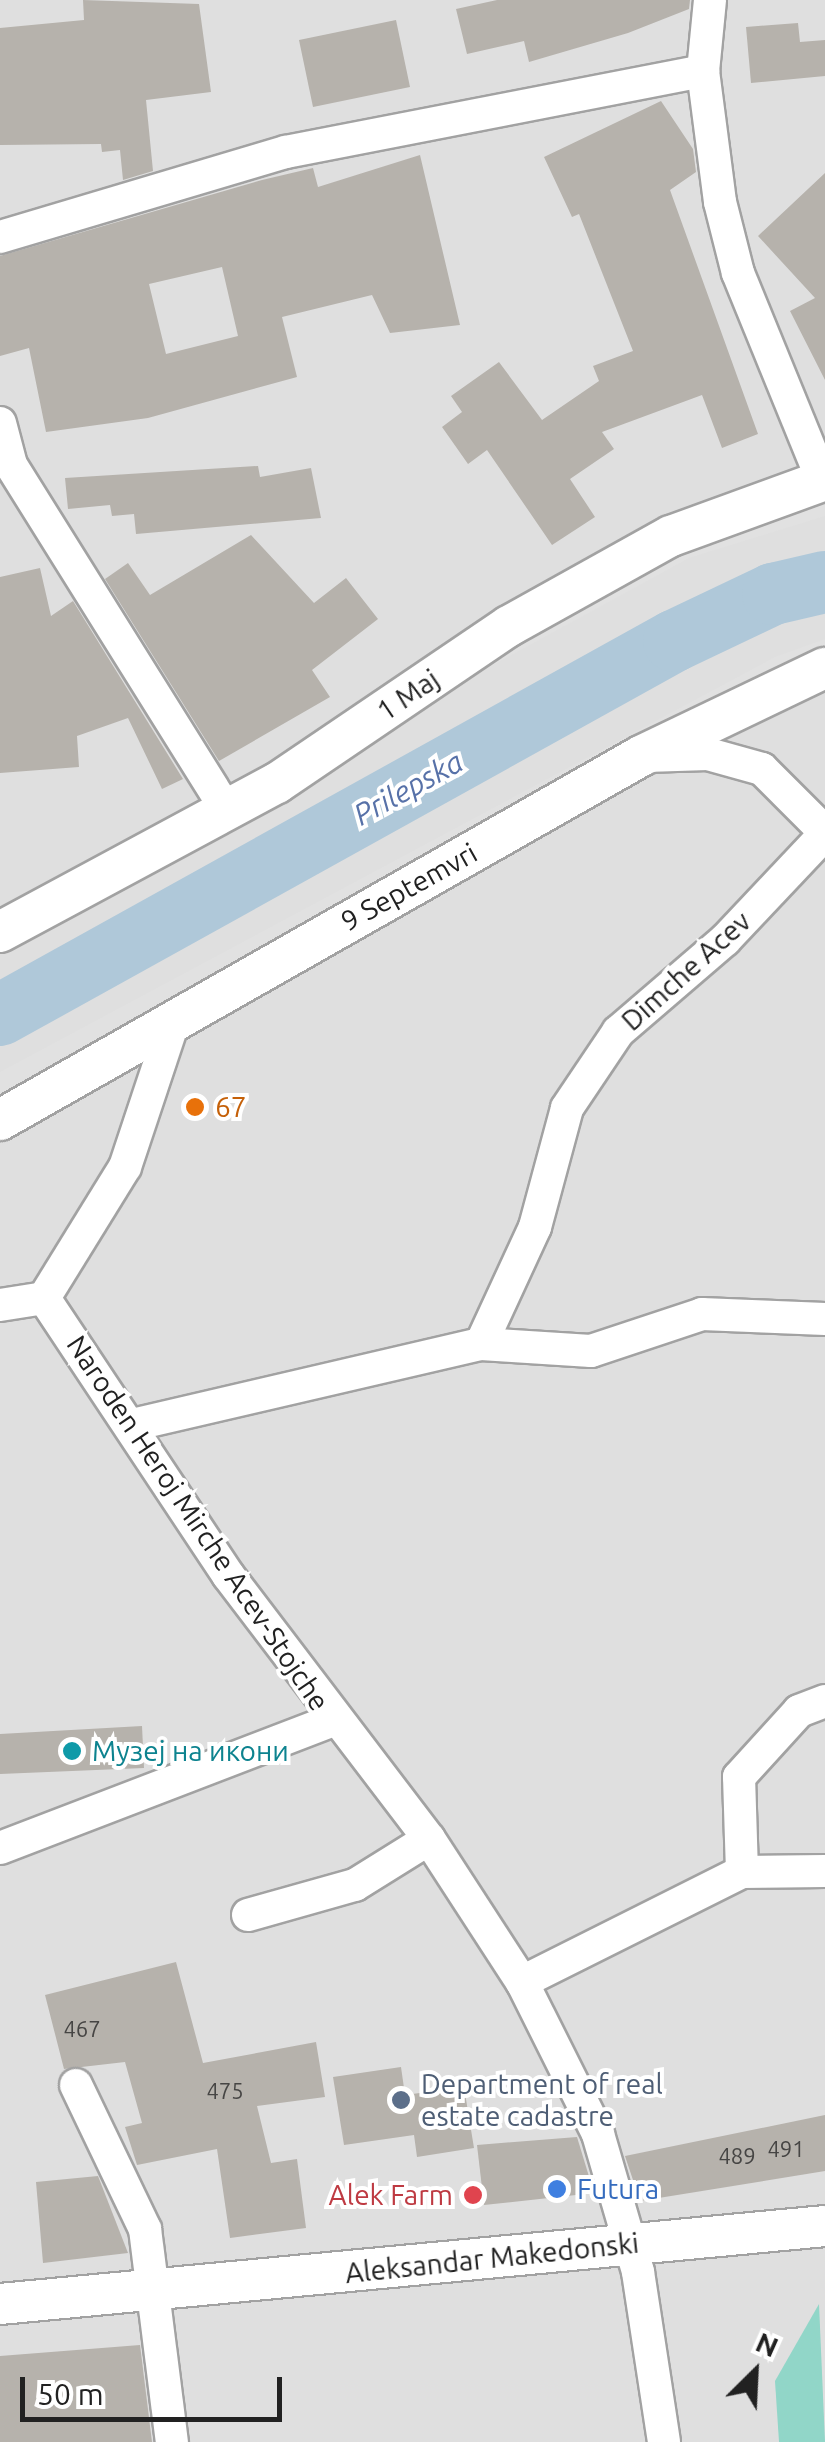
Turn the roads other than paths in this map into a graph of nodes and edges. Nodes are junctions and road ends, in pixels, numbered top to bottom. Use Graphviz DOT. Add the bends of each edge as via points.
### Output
graph roads {
  1 [pos="710,0"];
  2 [pos="703,71"];
  3 [pos="0,237"];
  4 [pos="811,409"];
  5 [pos="0,423"];
  6 [pos="824,480"];
  7 [pos="825,668"];
  8 [pos="641,756"];
  9 [pos="225,808"];
  10 [pos="825,833"];
  11 [pos="0,932"];
  12 [pos="174,1020"];
  13 [pos="0,1120"];
  14 [pos="44,1298"];
  15 [pos="0,1305"];
  16 [pos="825,1319"];
  17 [pos="480,1344"];
  18 [pos="132,1425"];
  19 [pos="825,1701"];
  20 [pos="332,1720"];
  21 [pos="429,1840"];
  22 [pos="0,1848"];
  23 [pos="742,1872"];
  24 [pos="825,1872"];
  25 [pos="248,1915"];
  26 [pos="522,1982"];
  27 [pos="76,2085"];
  28 [pos="825,2226"];
  29 [pos="631,2244"];
  30 [pos="159,2292"];
  31 [pos="0,2304"];
  32 [pos="172,2442"];
  33 [pos="664,2442"];
  1 -- 2 [label="street"];
  2 -- 3 [label="street" via="286,152"];
  2 -- 4 [label="street" via="738,273"];
  4 -- 6 [label="street"];
  5 -- 9 [label="street" via="11,466"];
  6 -- 9 [label="street, 1 Maj" via="671,536 509,626"];
  7 -- 8 [label="street, 9 Septemvri"];
  8 -- 10 [label="street, Dimche Acev" via="708,754 762,770"];
  8 -- 12 [label="street, 9 Septemvri"];
  9 -- 11 [label="street, 1 Maj"];
  10 -- 17 [label="street, Dimche Acev" via="597,1062 566,1108 535,1227"];
  12 -- 13 [label="street, 9 Septemvri"];
  12 -- 14 [label="street" via="125,1167"];
  14 -- 15 [label="street"];
  14 -- 18 [label="street, Naroden Heroj Mirche Acev-Stojche"];
  16 -- 17 [label="street" via="702,1314 591,1351"];
  17 -- 18 [label="street"];
  18 -- 20 [label="street, Naroden Heroj Mirche Acev-Stojche"];
  19 -- 23 [label="street" via="799,1711 739,1776"];
  20 -- 21 [label="street, Naroden Heroj Mirche Acev-Stojche"];
  20 -- 22 [label="street"];
  21 -- 25 [label="street" via="355,1886"];
  21 -- 26 [label="street, Naroden Heroj Mirche Acev-Stojche"];
  23 -- 24 [label="street"];
  23 -- 26 [label="street"];
  26 -- 29 [label="street, Naroden Heroj Mirche Acev-Stojche" via="598,2134"];
  27 -- 30 [label="street" via="116,2158"];
  28 -- 29 [label="street, Aleksandar Makedonski"];
  29 -- 30 [label="street, Aleksandar Makedonski"];
  29 -- 33 [label="street, Naroden Heroj Mirche Acev-Stojche"];
  30 -- 31 [label="street, Aleksandar Makedonski"];
  30 -- 32 [label="street"];
}
